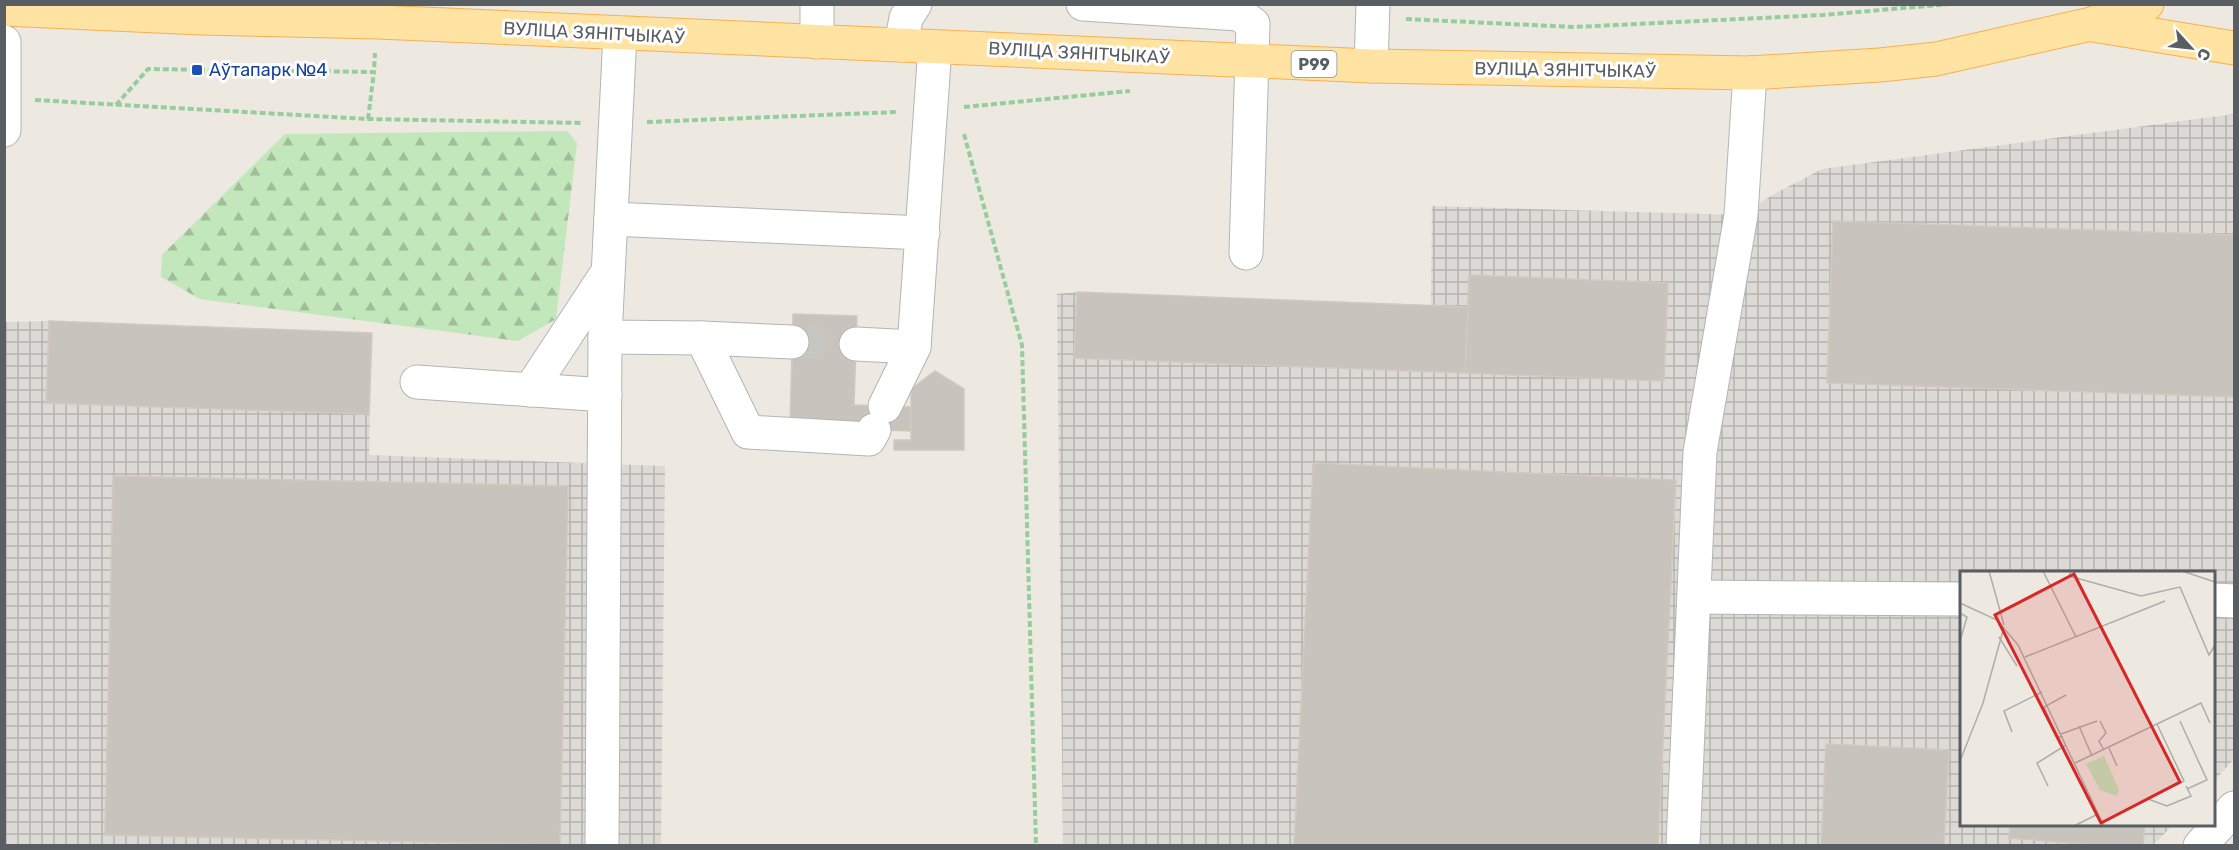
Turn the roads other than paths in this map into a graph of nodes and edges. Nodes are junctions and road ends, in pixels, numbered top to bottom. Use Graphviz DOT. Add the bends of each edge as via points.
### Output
graph roads {
  1 [pos="817,4"];
  2 [pos="915,4"];
  3 [pos="1083,4"];
  4 [pos="2147,4"];
  5 [pos="4,9"];
  6 [pos="92,9"];
  7 [pos="1372,11"];
  8 [pos="2085,14"];
  9 [pos="620,34"];
  10 [pos="4,42"];
  11 [pos="818,42"];
  12 [pos="901,45"];
  13 [pos="935,47"];
  14 [pos="2235,48"];
  15 [pos="1252,61"];
  16 [pos="1371,66"];
  17 [pos="1750,73"];
  18 [pos="5,98"];
  19 [pos="4,130"];
  20 [pos="611,219"];
  21 [pos="923,233"];
  22 [pos="1246,253"];
  23 [pos="608,271"];
  24 [pos="605,337"];
  25 [pos="702,338"];
  26 [pos="792,342"];
  27 [pos="856,344"];
  28 [pos="914,346"];
  29 [pos="417,382"];
  30 [pos="530,390"];
  31 [pos="605,395"];
  32 [pos="1694,597"];
  33 [pos="1960,599"];
  34 [pos="2215,600"];
  35 [pos="2235,601"];
  36 [pos="2235,808"];
  37 [pos="602,846"];
  38 [pos="1683,846"];
  39 [pos="2200,846"];
  1 -- 11 [label="street"];
  2 -- 12 [label="street" via="906,18"];
  3 -- 15 [label="street" via="1239,14 1252,24"];
  4 -- 8 [label="main road, ВУЛІЦА ЗЯНІТЧЫКАЎ / Р99"];
  5 -- 6 [label="main road, ВУЛІЦА ЗЯНІТЧЫКАЎ / Р99"];
  6 -- 9 [label="main road, ВУЛІЦА ЗЯНІТЧЫКАЎ / Р99" via="201,18"];
  7 -- 16 [label="street"];
  8 -- 14 [label="main road"];
  8 -- 17 [label="main road, ВУЛІЦА ЗЯНІТЧЫКАЎ / Р99" via="2006,45 1936,58"];
  9 -- 11 [label="main road, ВУЛІЦА ЗЯНІТЧЫКАЎ / Р99"];
  9 -- 20 [label="street"];
  10 -- 18 [label="street"];
  11 -- 12 [label="main road, ВУЛІЦА ЗЯНІТЧЫКАЎ / Р99"];
  12 -- 13 [label="main road, ВУЛІЦА ЗЯНІТЧЫКАЎ / Р99"];
  13 -- 15 [label="main road, ВУЛІЦА ЗЯНІТЧЫКАЎ / Р99"];
  13 -- 21 [label="street" via="944,109"];
  15 -- 16 [label="main road, ВУЛІЦА ЗЯНІТЧЫКАЎ / Р99"];
  15 -- 22 [label="street"];
  16 -- 17 [label="main road, ВУЛІЦА ЗЯНІТЧЫКАЎ / Р99"];
  17 -- 32 [label="street" via="1741,215 1700,452"];
  18 -- 19 [label="street"];
  20 -- 21 [label="street"];
  20 -- 23 [label="street"];
  21 -- 28 [label="street"];
  23 -- 24 [label="street"];
  23 -- 30 [label="street"];
  24 -- 25 [label="street"];
  24 -- 31 [label="street"];
  25 -- 26 [label="street"];
  25 -- 28 [label="street" via="748,432 869,439"];
  27 -- 28 [label="street"];
  29 -- 30 [label="street"];
  30 -- 31 [label="street"];
  31 -- 37 [label="street"];
  32 -- 33 [label="street"];
  32 -- 38 [label="street"];
  34 -- 35 [label="street"];
  36 -- 39 [label="street"];
}
